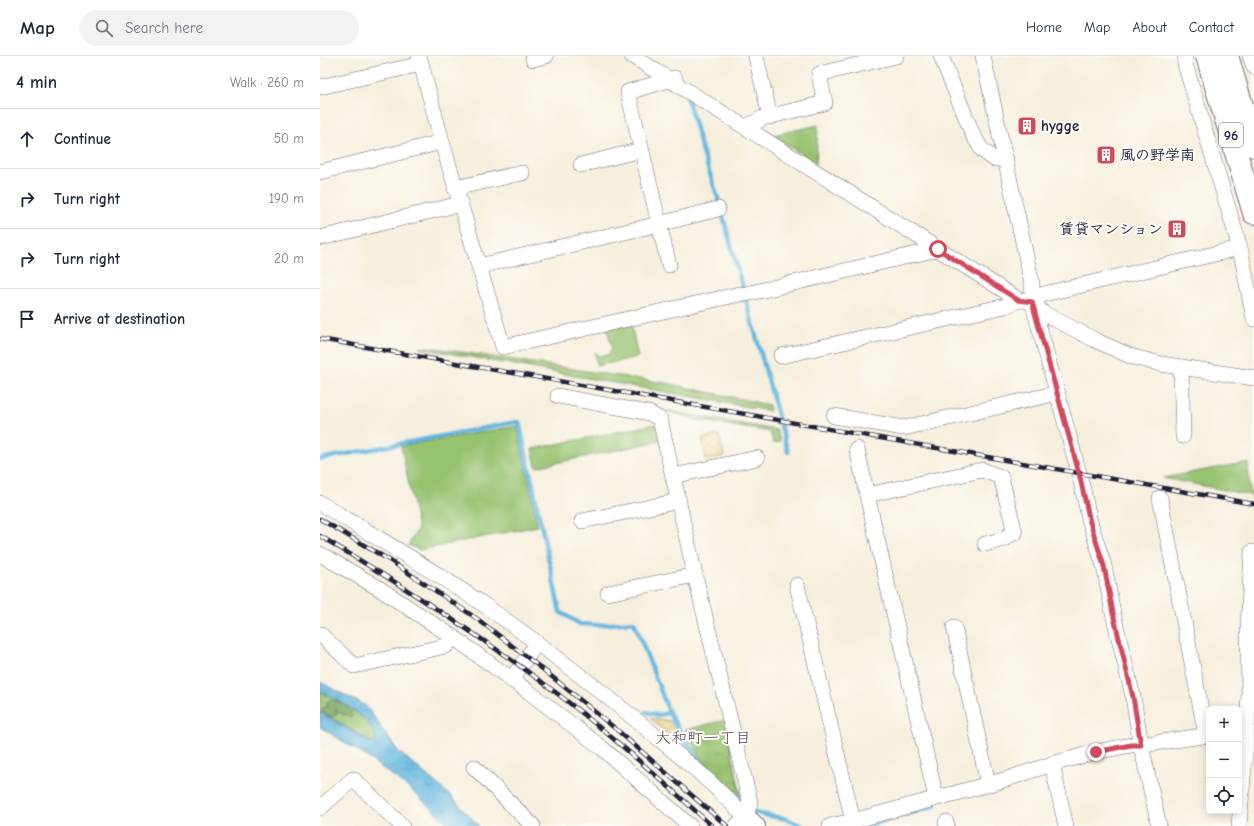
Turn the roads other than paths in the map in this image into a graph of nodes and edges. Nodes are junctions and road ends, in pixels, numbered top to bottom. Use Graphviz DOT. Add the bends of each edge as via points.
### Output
graph roads {
  1 [pos="632,56"];
  2 [pos="896,56"];
  3 [pos="941,56"];
  4 [pos="983,56"];
  5 [pos="1185,56"];
  6 [pos="1207,56"];
  7 [pos="1227,56"];
  8 [pos="1250,56"];
  9 [pos="756,57"];
  10 [pos="420,60"];
  11 [pos="1254,67"];
  12 [pos="670,80"];
  13 [pos="320,88"];
  14 [pos="770,117"];
  15 [pos="746,127"];
  16 [pos="442,142"];
  17 [pos="1254,146"];
  18 [pos="642,150"];
  19 [pos="1006,159"];
  20 [pos="581,165"];
  21 [pos="320,172"];
  22 [pos="522,173"];
  23 [pos="455,188"];
  24 [pos="460,204"];
  25 [pos="718,209"];
  26 [pos="1254,213"];
  27 [pos="659,224"];
  28 [pos="320,238"];
  29 [pos="1240,248"];
  30 [pos="938,249"];
  31 [pos="669,265"];
  32 [pos="479,266"];
  33 [pos="1025,301"];
  34 [pos="1254,319"];
  35 [pos="781,356"];
  36 [pos="1181,367"];
  37 [pos="1254,378"];
  38 [pos="1058,393"];
  39 [pos="558,396"];
  40 [pos="834,416"];
  41 [pos="1183,436"];
  42 [pos="857,449"];
  43 [pos="757,458"];
  44 [pos="673,476"];
  45 [pos="867,494"];
  46 [pos="1160,498"];
  47 [pos="679,501"];
  48 [pos="320,503"];
  49 [pos="582,521"];
  50 [pos="985,544"];
  51 [pos="1254,552"];
  52 [pos="320,554"];
  53 [pos="695,575"];
  54 [pos="797,585"];
  55 [pos="608,593"];
  56 [pos="954,628"];
  57 [pos="320,634"];
  58 [pos="453,637"];
  59 [pos="537,644"];
  60 [pos="511,680"];
  61 [pos="1206,725"];
  62 [pos="1243,731"];
  63 [pos="1206,735"];
  64 [pos="1141,745"];
  65 [pos="474,767"];
  66 [pos="1053,768"];
  67 [pos="988,784"];
  68 [pos="936,798"];
  69 [pos="320,808"];
  70 [pos="747,817"];
  71 [pos="853,821"];
  72 [pos="835,825"];
  73 [pos="402,826"];
  74 [pos="533,826"];
  75 [pos="690,826"];
  76 [pos="1066,826"];
  77 [pos="1159,826"];
  78 [pos="1239,826"];
  1 -- 12 [label="street"];
  2 -- 14 [label="street" via="819,74 825,104"];
  3 -- 19 [label="street" via="973,135 982,150 994,159"];
  4 -- 19 [label="street"];
  5 -- 29 [label="street" via="1187,71"];
  6 -- 26 [label="main road, 96"];
  7 -- 17 [label="main road, 96"];
  8 -- 11 [label="street"];
  9 -- 14 [label="street"];
  10 -- 13 [label="street"];
  10 -- 16 [label="street"];
  12 -- 15 [label="street" via="679,76 683,88"];
  12 -- 18 [label="street" via="628,92"];
  14 -- 15 [label="street"];
  15 -- 30 [label="street"];
  16 -- 21 [label="street"];
  16 -- 23 [label="street"];
  18 -- 20 [label="street"];
  18 -- 27 [label="street"];
  19 -- 33 [label="street" via="1032,284"];
  22 -- 23 [label="street"];
  23 -- 24 [label="street"];
  24 -- 28 [label="street"];
  24 -- 32 [label="street"];
  25 -- 27 [label="street"];
  27 -- 31 [label="street"];
  27 -- 32 [label="street"];
  29 -- 33 [label="street" via="1044,294"];
  29 -- 34 [label="street"];
  30 -- 32 [label="street" via="743,294 678,301 503,348"];
  30 -- 33 [label="street"];
  33 -- 35 [label="street"];
  33 -- 36 [label="street" via="1043,313 1130,356"];
  33 -- 38 [label="street"];
  36 -- 37 [label="street"];
  36 -- 41 [label="street"];
  38 -- 40 [label="street" via="904,428"];
  38 -- 64 [label="street" via="1090,522 1104,566"];
  39 -- 44 [label="street" via="649,413 660,419"];
  42 -- 45 [label="street"];
  43 -- 44 [label="street"];
  44 -- 47 [label="street"];
  45 -- 50 [label="street" via="982,470 1001,477 1014,533 1005,539"];
  45 -- 68 [label="street"];
  46 -- 61 [label="street"];
  47 -- 49 [label="street"];
  47 -- 53 [label="street"];
  48 -- 59 [label="street" via="401,551 487,607"];
  51 -- 62 [label="street" via="1249,621 1248,693"];
  52 -- 58 [label="street" via="377,587"];
  53 -- 55 [label="street"];
  53 -- 70 [label="street" via="750,802"];
  54 -- 71 [label="street"];
  56 -- 67 [label="street"];
  57 -- 58 [label="street" via="354,666 446,646"];
  58 -- 60 [label="street"];
  59 -- 60 [label="street"];
  59 -- 70 [label="street" via="696,770"];
  60 -- 75 [label="street" via="602,748"];
  62 -- 78 [label="street"];
  63 -- 64 [label="street"];
  64 -- 66 [label="street" via="1096,752"];
  64 -- 77 [label="street"];
  65 -- 74 [label="street"];
  66 -- 67 [label="street"];
  66 -- 76 [label="street"];
  67 -- 68 [label="street"];
  68 -- 71 [label="street"];
  69 -- 73 [label="street" via="353,779"];
  71 -- 72 [label="street"];
}
